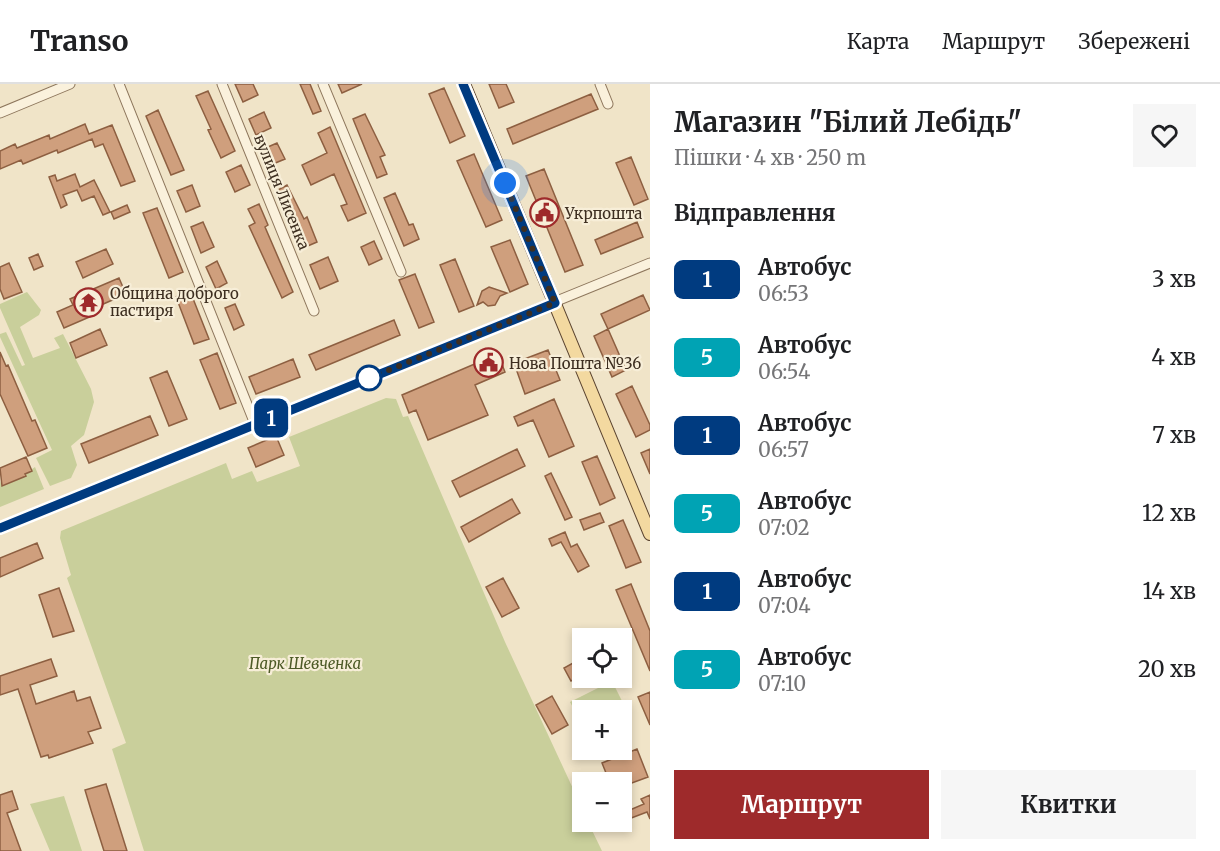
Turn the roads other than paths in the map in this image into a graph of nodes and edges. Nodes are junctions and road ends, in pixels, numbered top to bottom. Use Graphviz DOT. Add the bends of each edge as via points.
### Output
graph roads {
  1 [pos="70,84"];
  2 [pos="119,84"];
  3 [pos="222,84"];
  4 [pos="324,84"];
  5 [pos="464,84"];
  6 [pos="600,84"];
  7 [pos="608,104"];
  8 [pos="0,113"];
  9 [pos="650,263"];
  10 [pos="401,272"];
  11 [pos="555,303"];
  12 [pos="314,311"];
  13 [pos="255,424"];
  14 [pos="0,528"];
  15 [pos="650,534"];
  1 -- 8 [label="street"];
  2 -- 13 [label="street"];
  3 -- 12 [label="street, вулиця Лисенка"];
  4 -- 10 [label="street"];
  5 -- 11 [label="main road"];
  6 -- 7 [label="street"];
  9 -- 11 [label="street"];
  11 -- 13 [label="street"];
  11 -- 15 [label="main road"];
  13 -- 14 [label="street"];
}
